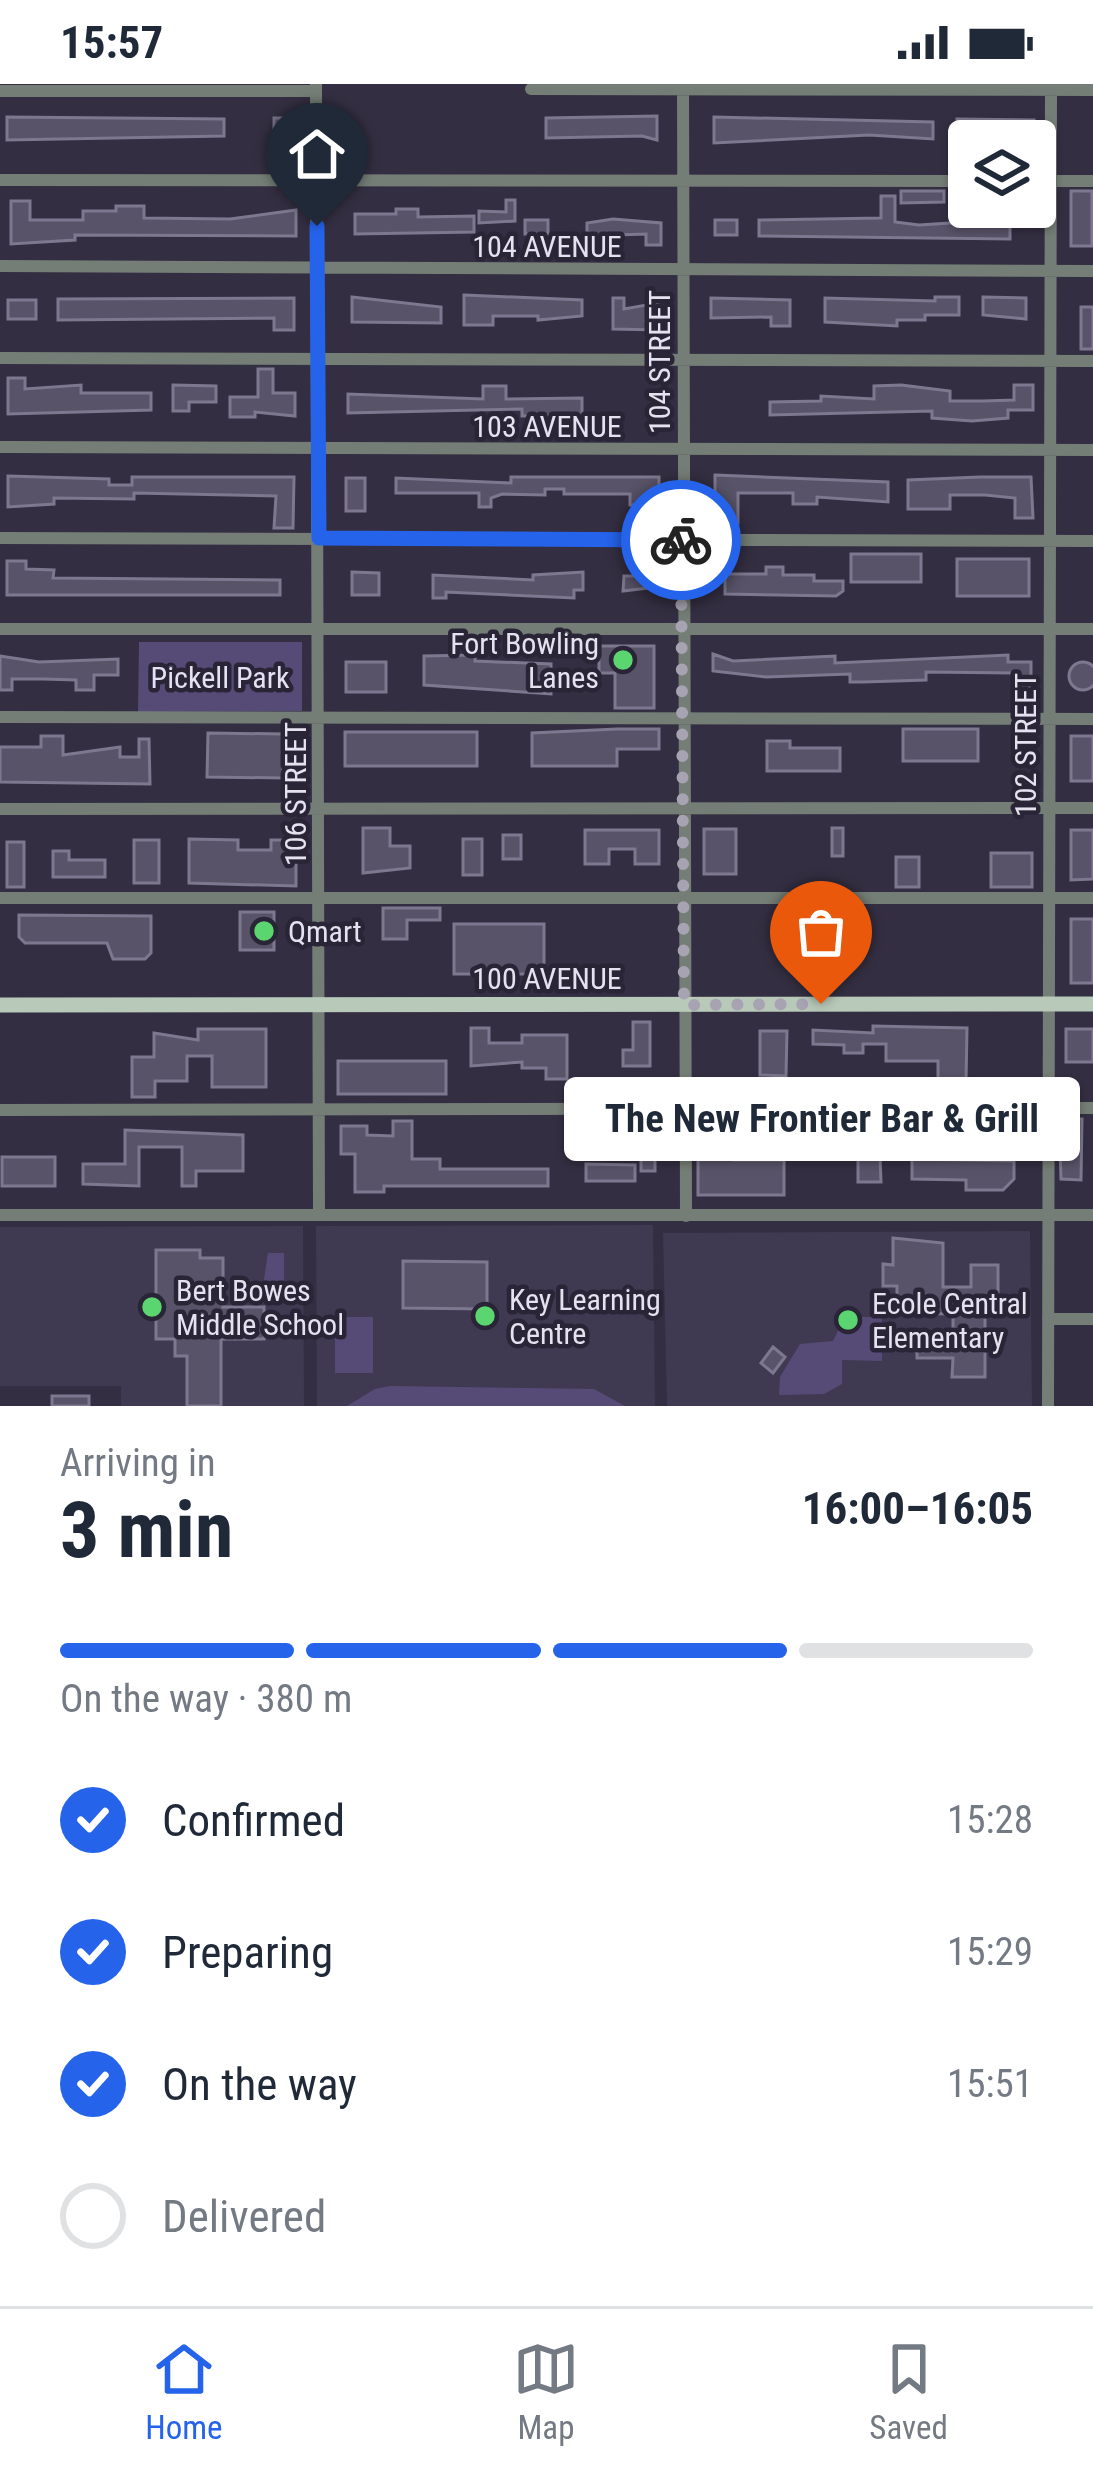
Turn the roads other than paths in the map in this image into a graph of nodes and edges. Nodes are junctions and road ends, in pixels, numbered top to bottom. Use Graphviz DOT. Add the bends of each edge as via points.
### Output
graph roads {
  1 [pos="683,87"];
  2 [pos="1051,87"];
  3 [pos="316,88"];
  4 [pos="531,89"];
  5 [pos="1093,90"];
  6 [pos="0,91"];
  7 [pos="1051,120"];
  8 [pos="0,180"];
  9 [pos="948,181"];
  10 [pos="1056,181"];
  11 [pos="1093,181"];
  12 [pos="316,182"];
  13 [pos="684,182"];
  14 [pos="1050,228"];
  15 [pos="0,266"];
  16 [pos="318,270"];
  17 [pos="684,271"];
  18 [pos="1050,271"];
  19 [pos="1093,271"];
  20 [pos="0,358"];
  21 [pos="319,360"];
  22 [pos="683,361"];
  23 [pos="1049,361"];
  24 [pos="1093,361"];
  25 [pos="0,447"];
  26 [pos="319,449"];
  27 [pos="683,450"];
  28 [pos="1049,450"];
  29 [pos="1093,450"];
  30 [pos="0,538"];
  31 [pos="319,538"];
  32 [pos="683,540"];
  33 [pos="1050,541"];
  34 [pos="1093,541"];
  35 [pos="0,628"];
  36 [pos="683,628"];
  37 [pos="1049,628"];
  38 [pos="1093,628"];
  39 [pos="319,629"];
  40 [pos="0,717"];
  41 [pos="318,718"];
  42 [pos="683,719"];
  43 [pos="1049,719"];
  44 [pos="1093,719"];
  45 [pos="319,808"];
  46 [pos="683,808"];
  47 [pos="1049,808"];
  48 [pos="1093,808"];
  49 [pos="0,809"];
  50 [pos="0,898"];
  51 [pos="684,898"];
  52 [pos="1048,898"];
  53 [pos="1093,898"];
  54 [pos="319,899"];
  55 [pos="319,1004"];
  56 [pos="1048,1004"];
  57 [pos="1093,1004"];
  58 [pos="0,1005"];
  59 [pos="684,1005"];
  60 [pos="1048,1108"];
  61 [pos="1093,1108"];
  62 [pos="0,1110"];
  63 [pos="319,1110"];
  64 [pos="685,1110"];
  65 [pos="319,1215"];
  66 [pos="1049,1215"];
  67 [pos="1093,1215"];
  68 [pos="0,1216"];
  69 [pos="686,1216"];
  70 [pos="1048,1319"];
  71 [pos="1093,1319"];
  72 [pos="1048,1406"];
  1 -- 2 [label="street"];
  1 -- 4 [label="street"];
  1 -- 13 [label="street, 104 STREET"];
  2 -- 5 [label="street"];
  2 -- 7 [label="street, 102 STREET"];
  3 -- 6 [label="street"];
  3 -- 12 [label="street, 106 STREET"];
  8 -- 12 [label="street"];
  9 -- 13 [label="street"];
  10 -- 11 [label="street"];
  12 -- 13 [label="street"];
  12 -- 16 [label="street, 106 STREET"];
  13 -- 17 [label="street, 104 STREET"];
  14 -- 18 [label="street, 102 STREET"];
  15 -- 16 [label="street, 104 AVENUE"];
  16 -- 17 [label="street, 104 AVENUE"];
  16 -- 21 [label="street, 106 STREET"];
  17 -- 18 [label="street, 104 AVENUE"];
  17 -- 22 [label="street, 104 STREET"];
  18 -- 19 [label="street, 104 AVENUE"];
  18 -- 23 [label="street, 102 STREET"];
  20 -- 21 [label="street"];
  21 -- 22 [label="street"];
  21 -- 26 [label="street, 106 STREET"];
  22 -- 23 [label="street"];
  22 -- 27 [label="street, 104 STREET"];
  23 -- 24 [label="street"];
  23 -- 28 [label="street, 102 STREET"];
  25 -- 26 [label="street, 103 AVENUE"];
  26 -- 27 [label="street, 103 AVENUE"];
  26 -- 31 [label="street, 106 STREET"];
  27 -- 28 [label="street, 103 AVENUE"];
  27 -- 32 [label="street, 104 STREET"];
  28 -- 29 [label="street, 103 AVENUE"];
  28 -- 33 [label="street, 102 STREET"];
  30 -- 31 [label="street"];
  31 -- 32 [label="street"];
  31 -- 39 [label="street, 106 STREET"];
  32 -- 33 [label="street"];
  32 -- 36 [label="street, 104 STREET"];
  33 -- 34 [label="street"];
  33 -- 37 [label="street, 102 STREET"];
  35 -- 39 [label="street"];
  36 -- 37 [label="street"];
  36 -- 39 [label="street"];
  36 -- 42 [label="street, 104 STREET"];
  37 -- 38 [label="street"];
  37 -- 43 [label="street, 102 STREET"];
  39 -- 41 [label="street, 106 STREET"];
  40 -- 41 [label="street"];
  41 -- 42 [label="street"];
  41 -- 45 [label="street, 106 STREET"];
  42 -- 43 [label="street"];
  42 -- 46 [label="street, 104 STREET"];
  43 -- 44 [label="street"];
  43 -- 47 [label="street, 102 STREET"];
  45 -- 46 [label="street"];
  45 -- 49 [label="street"];
  45 -- 54 [label="street, 106 STREET"];
  46 -- 47 [label="street"];
  46 -- 51 [label="street, 104 STREET"];
  47 -- 48 [label="street"];
  47 -- 52 [label="street, 102 STREET"];
  50 -- 54 [label="street"];
  51 -- 52 [label="street"];
  51 -- 54 [label="street"];
  51 -- 59 [label="street, 104 STREET"];
  52 -- 53 [label="street"];
  52 -- 56 [label="street, 102 STREET"];
  54 -- 55 [label="street, 106 STREET"];
  55 -- 58 [label="main road, 100 AVENUE"];
  55 -- 59 [label="main road, 100 AVENUE"];
  55 -- 63 [label="street, 106 STREET"];
  56 -- 57 [label="main road, 100 AVENUE"];
  56 -- 59 [label="main road, 100 AVENUE"];
  56 -- 60 [label="street, 102 STREET"];
  59 -- 64 [label="street, 104 STREET"];
  60 -- 61 [label="street"];
  60 -- 64 [label="street"];
  60 -- 66 [label="street, 102 STREET"];
  62 -- 63 [label="street"];
  63 -- 64 [label="street"];
  63 -- 65 [label="street, 106 STREET"];
  64 -- 69 [label="street, 104 STREET"];
  65 -- 68 [label="street"];
  65 -- 69 [label="street"];
  66 -- 67 [label="street"];
  66 -- 69 [label="street"];
  66 -- 70 [label="street, 102 STREET"];
  70 -- 71 [label="street"];
  70 -- 72 [label="street, 102 STREET"];
}
